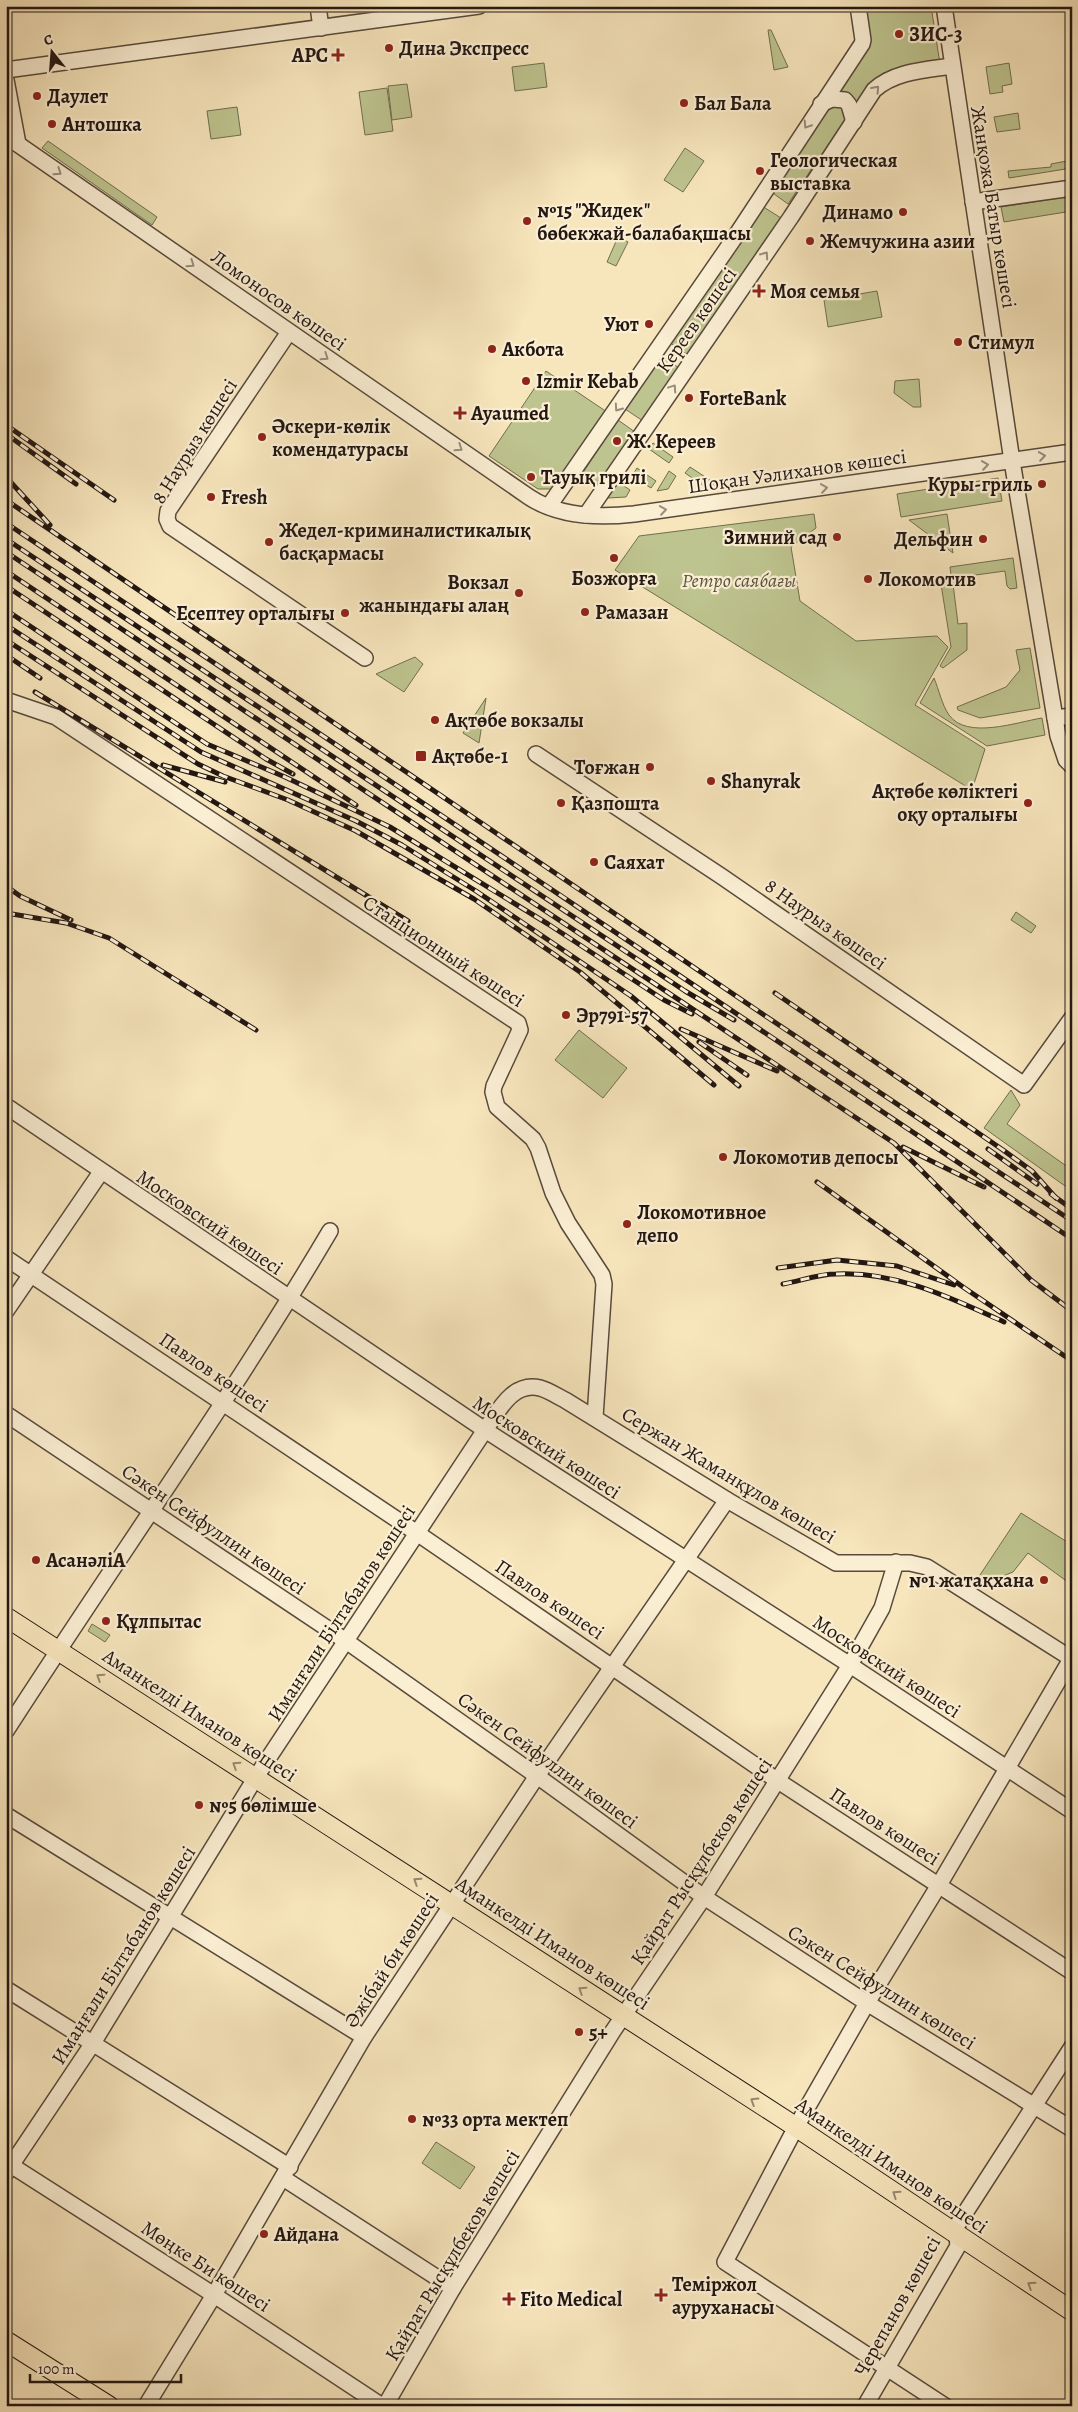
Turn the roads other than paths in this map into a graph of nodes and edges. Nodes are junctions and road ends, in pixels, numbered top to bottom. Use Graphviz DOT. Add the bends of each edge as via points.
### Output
graph roads {
  1 [pos="318,6"];
  2 [pos="478,6"];
  3 [pos="858,6"];
  4 [pos="944,6"];
  5 [pos="321,28"];
  6 [pos="952,66"];
  7 [pos="6,70"];
  8 [pos="6,80"];
  9 [pos="821,104"];
  10 [pos="854,122"];
  11 [pos="12,140"];
  12 [pos="1072,188"];
  13 [pos="973,202"];
  14 [pos="289,332"];
  15 [pos="1072,452"];
  16 [pos="1012,461"];
  17 [pos="530,497"];
  18 [pos="549,506"];
  19 [pos="586,515"];
  20 [pos="365,658"];
  21 [pos="6,700"];
  22 [pos="1072,716"];
  23 [pos="1055,718"];
  24 [pos="536,754"];
  25 [pos="1072,766"];
  26 [pos="1072,1018"];
  27 [pos="6,1106"];
  28 [pos="101,1172"];
  29 [pos="330,1231"];
  30 [pos="6,1258"];
  31 [pos="31,1275"];
  32 [pos="289,1299"];
  33 [pos="6,1311"];
  34 [pos="526,1388"];
  35 [pos="222,1402"];
  36 [pos="6,1414"];
  37 [pos="595,1417"];
  38 [pos="485,1430"];
  39 [pos="727,1500"];
  40 [pos="150,1510"];
  41 [pos="417,1533"];
  42 [pos="686,1562"];
  43 [pos="896,1562"];
  44 [pos="6,1617"];
  45 [pos="346,1641"];
  46 [pos="58,1650"];
  47 [pos="1071,1659"];
  48 [pos="850,1665"];
  49 [pos="613,1667"];
  50 [pos="6,1731"];
  51 [pos="1008,1768"];
  52 [pos="538,1776"];
  53 [pos="256,1778"];
  54 [pos="778,1781"];
  55 [pos="1072,1811"];
  56 [pos="6,1815"];
  57 [pos="939,1885"];
  58 [pos="704,1897"];
  59 [pos="452,1904"];
  60 [pos="171,1916"];
  61 [pos="1072,1972"];
  62 [pos="6,1988"];
  63 [pos="867,2002"];
  64 [pos="623,2017"];
  65 [pos="364,2037"];
  66 [pos="93,2043"];
  67 [pos="1072,2047"];
  68 [pos="1034,2105"];
  69 [pos="796,2127"];
  70 [pos="1072,2129"];
  71 [pos="8,2167"];
  72 [pos="286,2172"];
  73 [pos="957,2236"];
  74 [pos="453,2288"];
  75 [pos="214,2295"];
  76 [pos="1072,2311"];
  77 [pos="6,2341"];
  78 [pos="885,2368"];
  79 [pos="109,2406"];
  80 [pos="146,2406"];
  81 [pos="384,2406"];
  82 [pos="865,2406"];
  83 [pos="945,2406"];
  1 -- 5 [label="street"];
  2 -- 5 [label="street"];
  3 -- 9 [label="street, Кереев көшесі" via="863,40"];
  4 -- 6 [label="street, Жанқожа Батыр көшесі"];
  5 -- 7 [label="street"];
  10 -- 6 [label="street, Кереев көшесі, one-way" via="874,90 883,82"];
  6 -- 13 [label="street, Жанқожа Батыр көшесі"];
  8 -- 11 [label="street"];
  9 -- 10 [label="street" via="844,100"];
  9 -- 18 [label="street, Кереев көшесі, one-way" via="722,256"];
  19 -- 10 [label="street, Кереев көшесі, one-way"];
  11 -- 14 [label="street, Ломоносов көшесі, one-way"];
  12 -- 13 [label="street"];
  13 -- 16 [label="street, Жанқожа Батыр көшесі"];
  14 -- 17 [label="street, Ломоносов көшесі, one-way"];
  14 -- 20 [label="street, 8 Наурыз көшесі" via="168,511 167,519 174,529"];
  16 -- 15 [label="street, Шоқан Уәлиханов көшесі, one-way"];
  19 -- 16 [label="street, Шоқан Уәлиханов көшесі, one-way" via="634,514"];
  16 -- 23 [label="street, Жанқожа Батыр көшесі"];
  17 -- 18 [label="street, Шоқан Уәлиханов көшесі"];
  18 -- 19 [label="street, Шоқан Уәлиханов көшесі"];
  21 -- 37 [label="street, Станционный көшесі" via="56,717 518,1023 520,1030 494,1086 494,1101 538,1148 553,1193 568,1223 602,1275"];
  22 -- 23 [label="street"];
  23 -- 25 [label="street, Жанқожа Батыр көшесі" via="1060,744"];
  24 -- 26 [label="street, 8 Наурыз көшесі" via="721,876 1024,1084"];
  27 -- 28 [label="street, Московский көшесі"];
  28 -- 31 [label="street"];
  28 -- 32 [label="street, Московский көшесі"];
  29 -- 32 [label="street"];
  30 -- 31 [label="street, Павлов көшесі"];
  31 -- 33 [label="street"];
  31 -- 35 [label="street, Павлов көшесі"];
  32 -- 35 [label="street"];
  32 -- 38 [label="street, Московский көшесі"];
  34 -- 37 [label="street, Сержан Жаманқұлов көшесі" via="539,1388"];
  34 -- 38 [label="street, Иманғали Білтабанов көшесі" via="514,1392"];
  35 -- 40 [label="street"];
  35 -- 41 [label="street, Павлов көшесі"];
  36 -- 40 [label="street, Сәкен Сейфуллин көшесі"];
  37 -- 39 [label="street, Сержан Жаманқұлов көшесі"];
  38 -- 41 [label="street, Иманғали Білтабанов көшесі"];
  38 -- 42 [label="street, Московский көшесі"];
  39 -- 42 [label="street, Әжібай би көшесі"];
  39 -- 43 [label="street, Сержан Жаманқұлов көшесі" via="836,1563"];
  40 -- 45 [label="street, Сәкен Сейфуллин көшесі"];
  40 -- 46 [label="street"];
  41 -- 45 [label="street, Иманғали Білтабанов көшесі"];
  41 -- 49 [label="street, Павлов көшесі"];
  42 -- 48 [label="street, Московский көшесі"];
  42 -- 49 [label="street, Әжібай би көшесі"];
  43 -- 47 [label="street, Сержан Жаманқұлов көшесі" via="927,1567"];
  43 -- 48 [label="street, Қайрат Рысқұлбеков көшесі" via="882,1608"];
  44 -- 46 [label="main road, Аманкелді Иманов көшесі"];
  45 -- 52 [label="street, Сәкен Сейфуллин көшесі"];
  45 -- 53 [label="street, Иманғали Білтабанов көшесі"];
  46 -- 50 [label="street"];
  53 -- 46 [label="main road, Аманкелді Иманов көшесі, one-way"];
  47 -- 51 [label="street"];
  48 -- 51 [label="street, Московский көшесі"];
  48 -- 54 [label="street, Қайрат Рысқұлбеков көшесі"];
  49 -- 52 [label="street, Әжібай би көшесі"];
  49 -- 54 [label="street, Павлов көшесі"];
  51 -- 55 [label="street, Московский көшесі"];
  51 -- 57 [label="street"];
  52 -- 58 [label="street, Сәкен Сейфуллин көшесі"];
  52 -- 59 [label="street, Әжібай би көшесі"];
  59 -- 53 [label="main road, Аманкелді Иманов көшесі, one-way"];
  53 -- 60 [label="street, Иманғали Білтабанов көшесі"];
  54 -- 57 [label="street, Павлов көшесі"];
  54 -- 58 [label="street, Қайрат Рысқұлбеков көшесі"];
  56 -- 60 [label="street"];
  57 -- 61 [label="street, Павлов көшесі"];
  57 -- 63 [label="street"];
  58 -- 63 [label="street, Сәкен Сейфуллин көшесі"];
  58 -- 64 [label="street, Қайрат Рысқұлбеков көшесі"];
  64 -- 59 [label="main road, Аманкелді Иманов көшесі, one-way"];
  59 -- 65 [label="street, Әжібай би көшесі"];
  60 -- 65 [label="street"];
  60 -- 66 [label="street, Иманғали Білтабанов көшесі"];
  62 -- 66 [label="street"];
  63 -- 68 [label="street, Сәкен Сейфуллин көшесі"];
  63 -- 69 [label="street"];
  69 -- 64 [label="main road, Аманкелді Иманов көшесі, one-way"];
  64 -- 74 [label="street, Қайрат Рысқұлбеков көшесі"];
  65 -- 72 [label="street, Әжібай би көшесі"];
  66 -- 71 [label="street, Иманғали Білтабанов көшесі"];
  66 -- 72 [label="street"];
  67 -- 68 [label="street, Черепанов көшесі"];
  68 -- 70 [label="street, Сәкен Сейфуллин көшесі"];
  68 -- 73 [label="street, Черепанов көшесі" via="956,2227"];
  73 -- 69 [label="main road, Аманкелді Иманов көшесі, one-way"];
  69 -- 78 [label="street" via="725,2262"];
  71 -- 75 [label="street, Мөңке Би көшесі"];
  72 -- 74 [label="street"];
  72 -- 75 [label="street, Әжібай би көшесі"];
  76 -- 73 [label="main road, Аманкелді Иманов көшесі, one-way"];
  73 -- 78 [label="street, Черепанов көшесі" via="958,2246"];
  74 -- 81 [label="street, Қайрат Рысқұлбеков көшесі"];
  75 -- 80 [label="street, Әжібай би көшесі"];
  75 -- 81 [label="street, Мөңке Би көшесі"];
  77 -- 79 [label="main road"];
  78 -- 82 [label="street, Черепанов көшесі"];
  78 -- 83 [label="street"];
}
